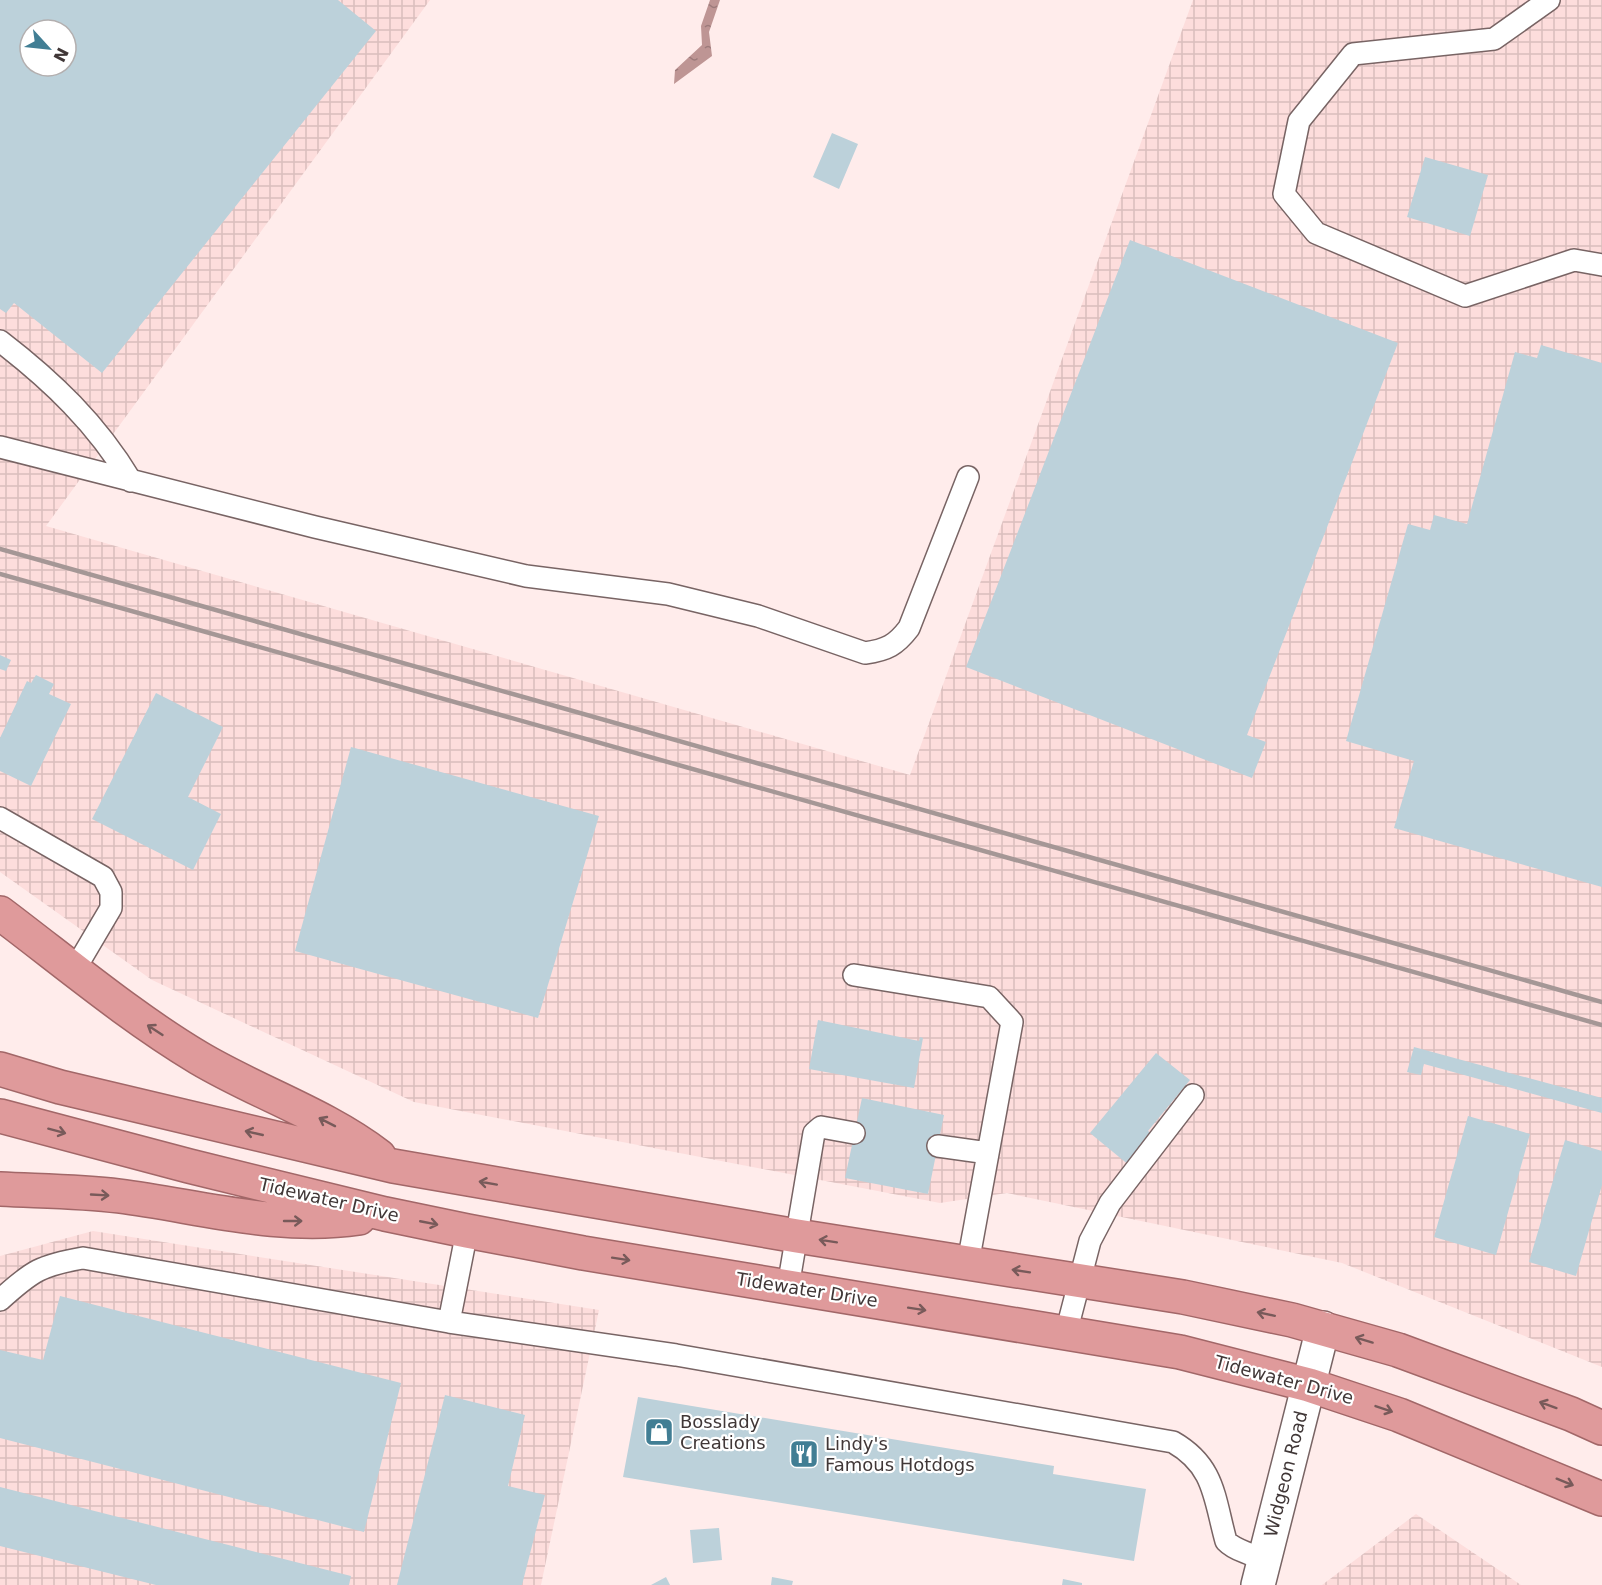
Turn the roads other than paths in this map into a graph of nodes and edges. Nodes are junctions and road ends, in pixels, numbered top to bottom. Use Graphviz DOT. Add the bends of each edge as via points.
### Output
graph roads {
  1 [pos="1550,0"];
  2 [pos="1602,265"];
  3 [pos="0,341"];
  4 [pos="0,447"];
  5 [pos="968,477"];
  6 [pos="131,481"];
  7 [pos="0,818"];
  8 [pos="0,913"];
  9 [pos="75,969"];
  10 [pos="854,975"];
  11 [pos="0,1069"];
  12 [pos="1193,1095"];
  13 [pos="0,1116"];
  14 [pos="854,1133"];
  15 [pos="938,1146"];
  16 [pos="988,1153"];
  17 [pos="393,1166"];
  18 [pos="0,1189"];
  19 [pos="385,1214"];
  20 [pos="467,1231"];
  21 [pos="797,1236"];
  22 [pos="968,1263"];
  23 [pos="1079,1280"];
  24 [pos="788,1287"];
  25 [pos="0,1300"];
  26 [pos="449,1322"];
  27 [pos="1323,1328"];
  28 [pos="1066,1333"];
  29 [pos="1309,1385"];
  30 [pos="1602,1428"];
  31 [pos="1602,1499"];
  32 [pos="1265,1578"];
  1 -- 2 [label="lane" via="1494,39 1353,54 1299,121 1284,194 1316,233 1465,296 1574,260"];
  3 -- 6 [label="lane" via="44,374 86,417"];
  4 -- 6 [label="lane"];
  5 -- 6 [label="lane" via="909,628 884,651 865,653 758,616 668,594 526,576"];
  7 -- 9 [label="lane" via="103,877 111,892 111,908"];
  8 -- 9 [label="highway"];
  17 -- 9 [label="highway, one-way" via="333,1125 192,1053 147,1025"];
  10 -- 16 [label="lane" via="989,997 1012,1022"];
  17 -- 11 [label="highway, one-way" via="60,1087"];
  12 -- 23 [label="lane" via="1110,1203 1090,1240"];
  13 -- 19 [label="highway, Tidewater Drive, one-way"];
  14 -- 21 [label="lane" via="821,1127 814,1133"];
  15 -- 16 [label="lane"];
  16 -- 22 [label="lane"];
  21 -- 17 [label="highway, one-way"];
  18 -- 19 [label="highway, one-way" via="117,1196 281,1221 338,1221"];
  19 -- 20 [label="highway, Tidewater Drive, one-way"];
  20 -- 24 [label="highway, Tidewater Drive, one-way"];
  20 -- 26 [label="lane"];
  22 -- 21 [label="highway, one-way"];
  21 -- 24 [label="lane"];
  23 -- 22 [label="highway, one-way"];
  27 -- 23 [label="highway, one-way" via="1183,1297"];
  23 -- 28 [label="lane"];
  24 -- 28 [label="highway, Tidewater Drive, one-way"];
  25 -- 26 [label="lane" via="28,1274 49,1264 83,1258"];
  26 -- 32 [label="lane" via="676,1355 1173,1442 1191,1453 1208,1473 1226,1541 1233,1548 1256,1555"];
  27 -- 29 [label="street, Widgeon Road"];
  30 -- 27 [label="highway, one-way" via="1398,1350"];
  28 -- 29 [label="highway, Tidewater Drive" via="1180,1352"];
  29 -- 31 [label="highway, Tidewater Drive, one-way" via="1399,1414"];
  29 -- 32 [label="street, Widgeon Road"];
}
